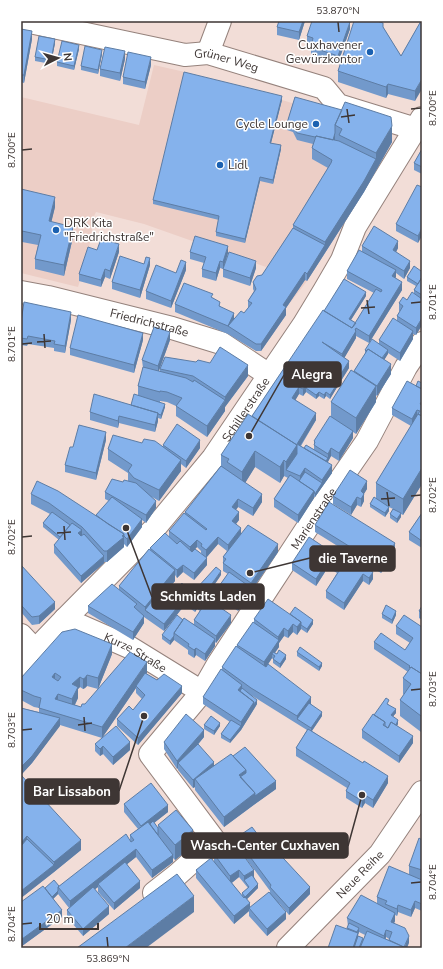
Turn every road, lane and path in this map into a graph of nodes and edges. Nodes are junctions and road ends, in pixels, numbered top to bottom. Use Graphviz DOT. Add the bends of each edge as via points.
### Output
graph roads {
  1 [pos="25,21"];
  2 [pos="220,21"];
  3 [pos="208,53"];
  4 [pos="419,124"];
  5 [pos="21,292"];
  6 [pos="422,343"];
  7 [pos="269,375"];
  8 [pos="65,619"];
  9 [pos="26,650"];
  10 [pos="202,692"];
  11 [pos="422,792"];
  12 [pos="139,904"];
  13 [pos="288,948"];
  1 -- 3 [label="street, Grüner Weg" via="185,55"];
  2 -- 3 [label="street"];
  3 -- 4 [label="street, Grüner Weg" via="324,88 338,105"];
  4 -- 7 [label="street, Schillerstraße" via="355,227 342,260 324,291"];
  5 -- 7 [label="street, Friedrichstraße" via="164,326 221,343"];
  6 -- 10 [label="street, Marienstraße" via="406,367 367,441 235,638"];
  7 -- 8 [label="street, Schillerstraße" via="213,458 154,529"];
  8 -- 9 [label="street, Schillerstraße"];
  8 -- 10 [label="street, Kurze Straße" via="129,647"];
  10 -- 12 [label="street, Marienstraße" via="150,754 215,841"];
  11 -- 13 [label="street, Neue Reihe" via="380,854"];
}
